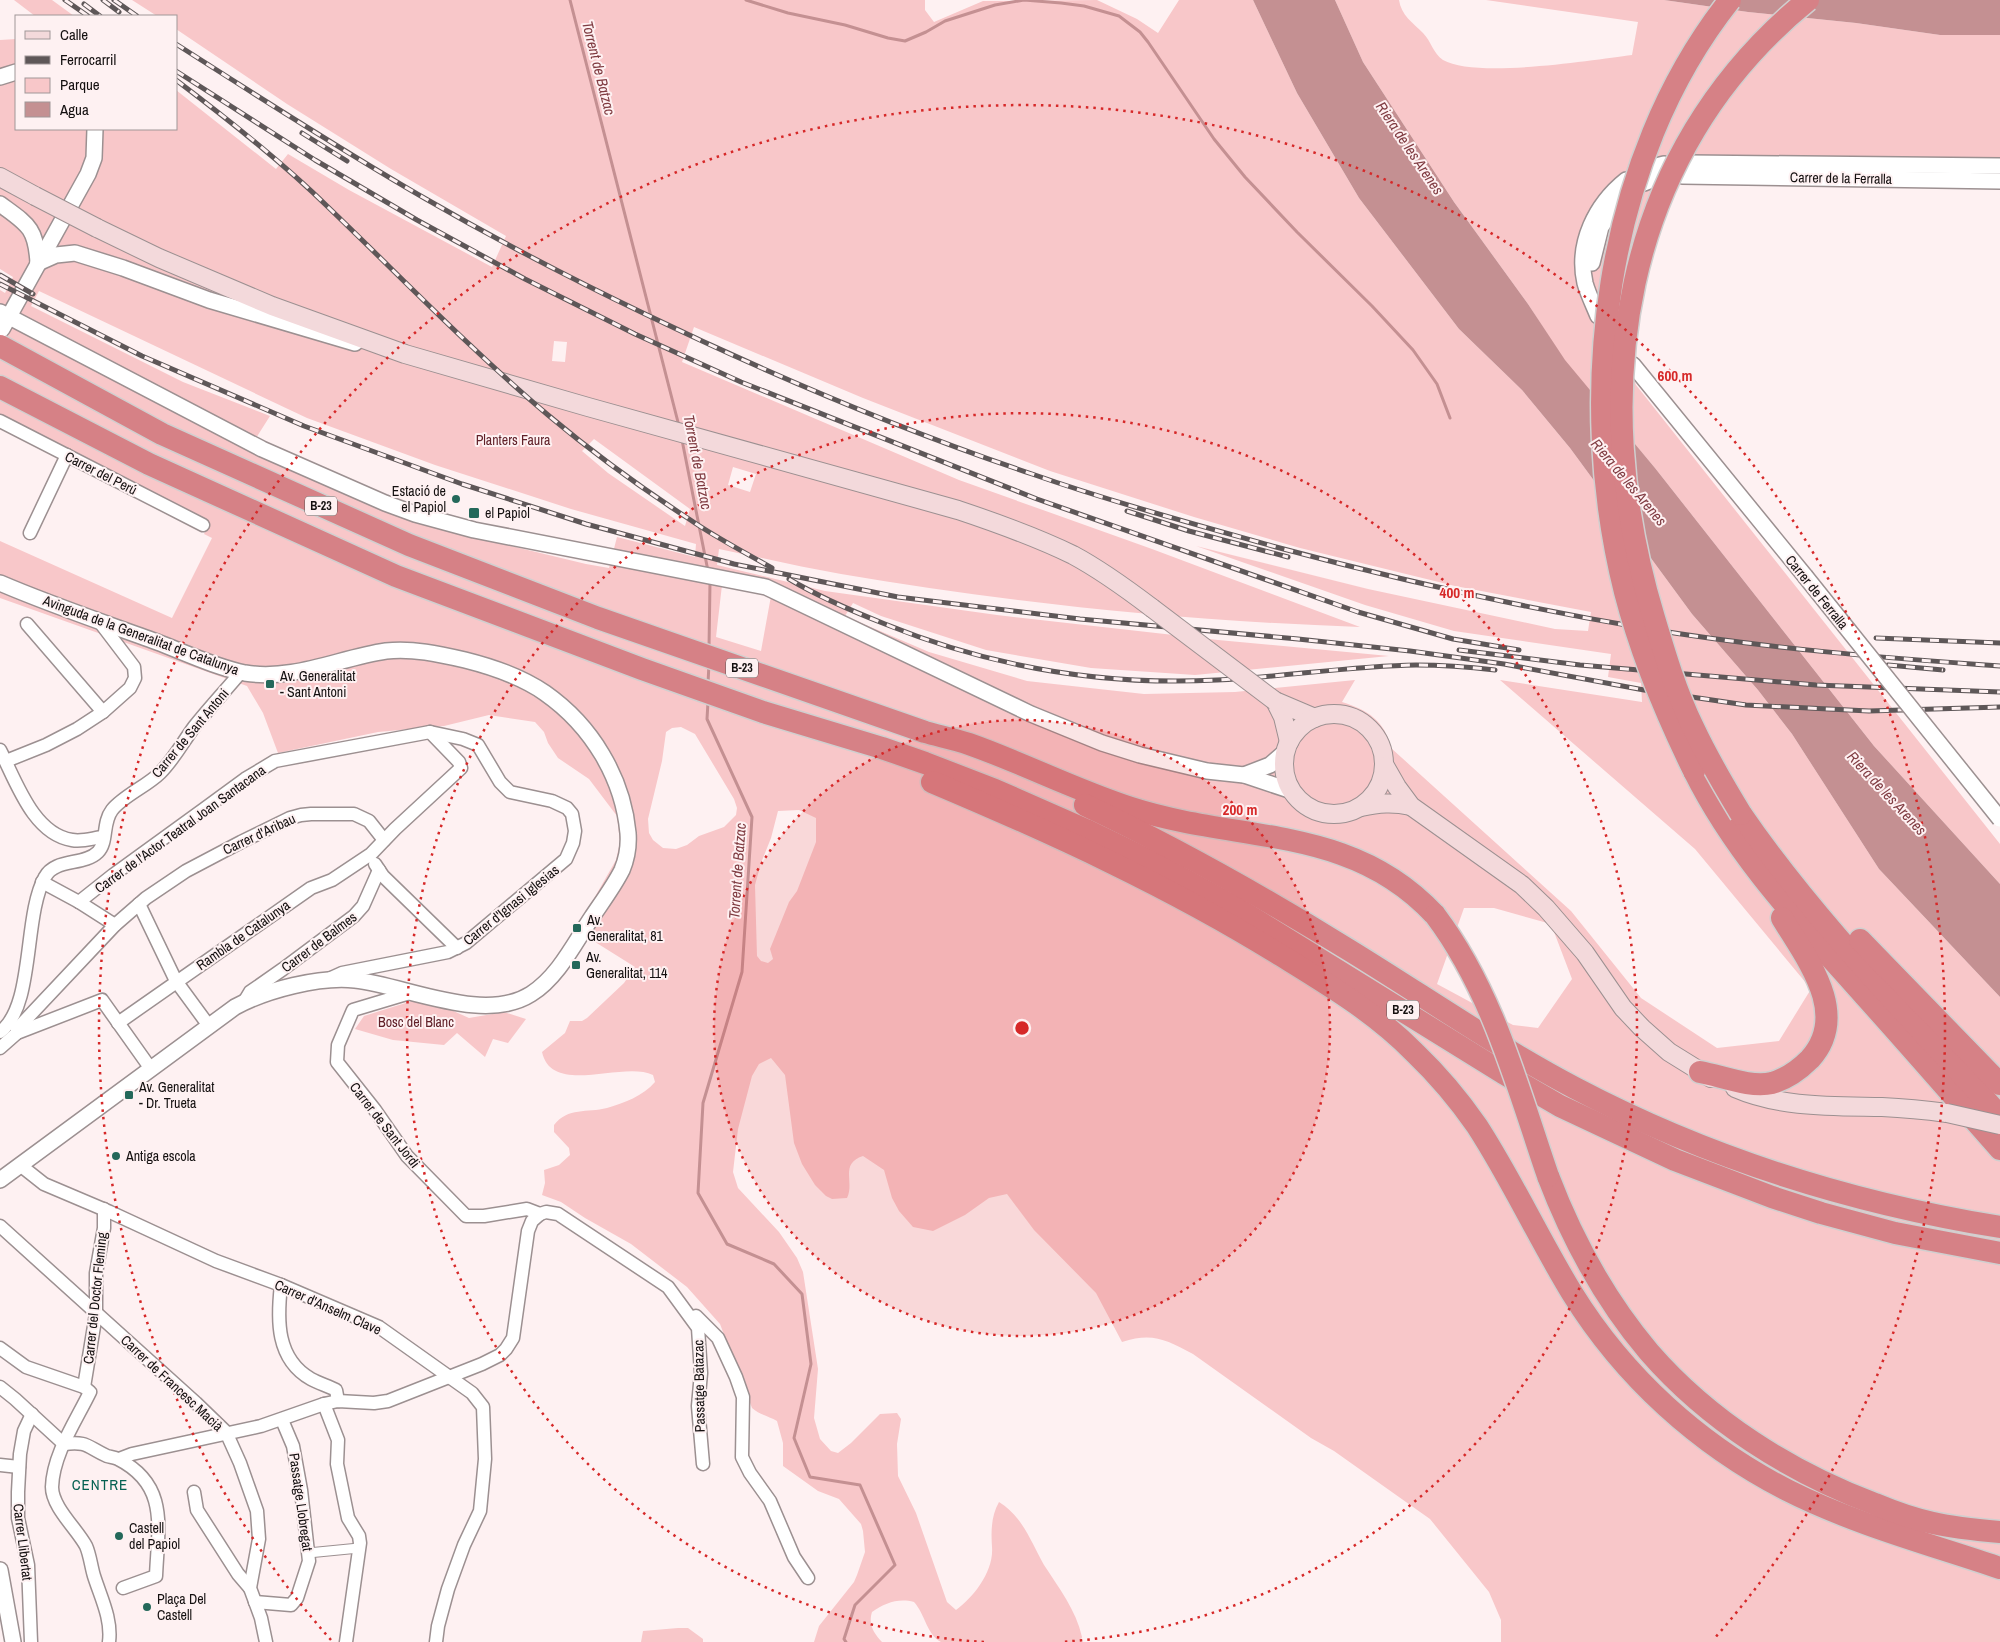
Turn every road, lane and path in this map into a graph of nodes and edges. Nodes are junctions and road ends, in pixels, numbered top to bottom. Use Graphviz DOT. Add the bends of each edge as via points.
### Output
graph roads {
  1 [pos="1730,0"];
  2 [pos="1808,0"];
  3 [pos="15,67"];
  4 [pos="0,70"];
  5 [pos="15,72"];
  6 [pos="0,76"];
  7 [pos="96,130"];
  8 [pos="1664,164"];
  9 [pos="2000,166"];
  10 [pos="0,168"];
  11 [pos="1650,176"];
  12 [pos="0,177"];
  13 [pos="1626,180"];
  14 [pos="2000,181"];
  15 [pos="36,196"];
  16 [pos="1619,200"];
  17 [pos="0,204"];
  18 [pos="38,263"];
  19 [pos="1592,300"];
  20 [pos="1598,316"];
  21 [pos="2,326"];
  22 [pos="405,354"];
  23 [pos="1633,365"];
  24 [pos="0,387"];
  25 [pos="0,421"];
  26 [pos="67,455"];
  27 [pos="202,525"];
  28 [pos="30,533"];
  29 [pos="0,583"];
  30 [pos="99,621"];
  31 [pos="27,624"];
  32 [pos="242,672"];
  33 [pos="1275,701"];
  34 [pos="102,712"];
  35 [pos="1315,718"];
  36 [pos="430,732"];
  37 [pos="820,732"];
  38 [pos="925,732"];
  39 [pos="1287,747"];
  40 [pos="3,756"];
  41 [pos="1385,766"];
  42 [pos="1244,775"];
  43 [pos="1292,791"];
  44 [pos="1411,806"];
  45 [pos="1361,807"];
  46 [pos="2000,819"];
  47 [pos="103,837"];
  48 [pos="384,840"];
  49 [pos="371,854"];
  50 [pos="1763,860"];
  51 [pos="380,870"];
  52 [pos="42,882"];
  53 [pos="79,902"];
  54 [pos="139,904"];
  55 [pos="115,925"];
  56 [pos="457,948"];
  57 [pos="326,980"];
  58 [pos="176,981"];
  59 [pos="413,992"];
  60 [pos="244,1002"];
  61 [pos="118,1023"];
  62 [pos="209,1026"];
  63 [pos="8,1033"];
  64 [pos="0,1048"];
  65 [pos="152,1069"];
  66 [pos="1700,1072"];
  67 [pos="2000,1084"];
  68 [pos="2000,1116"];
  69 [pos="2000,1125"];
  70 [pos="2000,1149"];
  71 [pos="20,1165"];
  72 [pos="0,1180"];
  73 [pos="104,1209"];
  74 [pos="540,1214"];
  75 [pos="0,1226"];
  76 [pos="2000,1227"];
  77 [pos="2000,1253"];
  78 [pos="281,1285"];
  79 [pos="668,1287"];
  80 [pos="96,1314"];
  81 [pos="0,1348"];
  82 [pos="450,1376"];
  83 [pos="0,1387"];
  84 [pos="84,1387"];
  85 [pos="338,1402"];
  86 [pos="324,1404"];
  87 [pos="32,1414"];
  88 [pos="282,1420"];
  89 [pos="226,1432"];
  90 [pos="64,1444"];
  91 [pos="119,1459"];
  92 [pos="703,1464"];
  93 [pos="0,1465"];
  94 [pos="19,1467"];
  95 [pos="194,1492"];
  96 [pos="2000,1532"];
  97 [pos="360,1548"];
  98 [pos="308,1553"];
  99 [pos="2000,1568"];
  100 [pos="0,1570"];
  101 [pos="808,1578"];
  102 [pos="123,1588"];
  103 [pos="250,1588"];
  104 [pos="255,1602"];
  105 [pos="12,1642"];
  106 [pos="31,1642"];
  107 [pos="109,1642"];
  108 [pos="266,1642"];
  109 [pos="346,1642"];
  110 [pos="436,1642"];
  1 -- 50 [label="highway, bridge" via="1676,82 1652,133 1634,184 1614,274 1606,342 1603,416 1606,478 1618,557 1633,620 1653,677 1683,749 1711,802 1740,847"];
  2 -- 50 [label="highway, bridge" via="1746,59 1712,103 1685,146 1659,201 1643,249 1630,297 1622,358 1621,420 1626,487 1646,591 1673,679 1689,718"];
  3 -- 4 [label="street"];
  5 -- 6 [label="street"];
  7 -- 18 [label="street" via="94,158 88,174"];
  8 -- 11 [label="street"];
  9 -- 14 [label="street, Carrer de la Ferralla" via="1685,169"];
  10 -- 15 [label="street"];
  12 -- 15 [label="main road"];
  13 -- 19 [label="street" via="1602,202 1586,240 1582,268"];
  15 -- 22 [label="main road, bridge" via="159,258 272,306"];
  16 -- 19 [label="street" via="1601,227 1596,242 1591,276"];
  17 -- 18 [label="street" via="31,230"];
  18 -- 21 [label="street"];
  18 -- 22 [label="street" via="56,255 75,253 319,334"];
  19 -- 20 [label="street"];
  21 -- 38 [label="highway, B-23" via="162,434 400,541 598,618"];
  21 -- 42 [label="street" via="280,457 415,514 474,530 751,583 778,591 1022,710 1087,737 1163,761"];
  22 -- 33 [label="main road, bridge" via="1004,526 1074,556 1106,575"];
  23 -- 46 [label="street, Carrer de Ferralla, bridge"];
  24 -- 37 [label="highway, B-23" via="149,464 396,576"];
  25 -- 26 [label="street, Carrer del Perú"];
  26 -- 27 [label="street, Carrer del Perú"];
  26 -- 28 [label="street"];
  29 -- 30 [label="street, Avinguda de la Generalitat de Catalunya"];
  30 -- 32 [label="street, Avinguda de la Generalitat de Catalunya"];
  30 -- 34 [label="street" via="134,667 135,678 130,688"];
  31 -- 34 [label="street"];
  32 -- 47 [label="street, Carrer de Sant Antoni" via="159,774 114,808"];
  32 -- 59 [label="street, Avinguda de la Generalitat de Catalunya" via="280,674 401,650 454,657 501,671 545,692 578,723 605,759 622,798 629,841 626,857 621,872 555,972 528,996 501,1005 470,1005"];
  33 -- 35 [label="main road"];
  33 -- 39 [label="main road" via="1284,717"];
  34 -- 40 [label="street" via="46,745"];
  35 -- 39 [label="main road" via="1299,728"];
  35 -- 41 [label="main road" via="1346,714 1367,724 1381,743"];
  36 -- 48 [label="street" via="461,768"];
  36 -- 53 [label="street, Carrer de l'Actor Teatral Joan Santacana" via="275,761"];
  36 -- 56 [label="street, Carrer d'Ignasi Iglesias" via="478,745 505,788 562,804 572,814 575,831 566,859"];
  37 -- 77 [label="highway, B-23" via="882,748 995,790 1154,863 1283,936 1551,1101 1675,1160 1821,1213 1895,1233"];
  37 -- 99 [label="highway" via="1036,826 1137,874 1260,942 1376,1017 1413,1050 1461,1104 1488,1144 1586,1314 1632,1372 1672,1412 1724,1453 1788,1490 1879,1528"];
  38 -- 76 [label="highway, B-23" via="960,752 1100,812 1208,866 1529,1062 1645,1122 1742,1162 1837,1192"];
  38 -- 96 [label="highway, bridge" via="968,744 1078,789 1154,815 1303,842 1345,854 1394,879 1435,915 1460,952 1489,1006 1558,1203 1580,1248 1622,1317 1665,1369 1724,1421 1787,1464 1832,1487 1931,1523"];
  39 -- 42 [label="street" via="1270,765"];
  39 -- 43 [label="main road" via="1284,772"];
  40 -- 47 [label="street" via="18,788 50,832 73,840"];
  41 -- 44 [label="main road"];
  41 -- 45 [label="main road" via="1379,787"];
  42 -- 43 [label="street"];
  43 -- 45 [label="main road" via="1299,800 1319,812 1342,814"];
  44 -- 45 [label="main road" via="1386,803"];
  44 -- 66 [label="main road" via="1536,897 1585,953 1623,1008 1669,1052"];
  47 -- 52 [label="street, Carrer de Sant Antoni" via="104,844 93,856 54,868"];
  48 -- 49 [label="street"];
  48 -- 54 [label="street, Carrer d'Aribau" via="368,821 354,814 301,815 200,863"];
  49 -- 51 [label="street"];
  49 -- 58 [label="street, Rambla de Catalunya" via="332,880 311,888"];
  50 -- 66 [label="highway" via="1824,995 1825,1027 1816,1052 1789,1075 1772,1083"];
  50 -- 67 [label="highway" via="1854,934"];
  50 -- 68 [label="highway" via="1818,915"];
  50 -- 70 [label="highway" via="1801,924"];
  51 -- 56 [label="street"];
  51 -- 60 [label="street, Carrer de Balmes" via="364,906 354,916 250,992"];
  52 -- 53 [label="street"];
  52 -- 63 [label="street" via="20,998"];
  53 -- 55 [label="street"];
  54 -- 55 [label="street, Carrer d'Aribau"];
  54 -- 58 [label="street"];
  55 -- 63 [label="street, Carrer d'Aribau" via="17,1029"];
  56 -- 57 [label="street, Carrer d'Ignasi Iglesias" via="342,973"];
  57 -- 59 [label="street, Avinguda de la Generalitat de Catalunya" via="356,980"];
  57 -- 60 [label="street, Avinguda de la Generalitat de Catalunya"];
  58 -- 61 [label="street, Rambla de Catalunya"];
  58 -- 62 [label="street"];
  59 -- 74 [label="street, Carrer de Sant Jordi" via="353,1010 338,1045 337,1062 407,1156 466,1216 527,1208"];
  60 -- 62 [label="street, Avinguda de la Generalitat de Catalunya"];
  61 -- 63 [label="street" via="102,1000"];
  61 -- 65 [label="street"];
  62 -- 65 [label="street, Avinguda de la Generalitat de Catalunya"];
  63 -- 64 [label="street"];
  65 -- 71 [label="street, Avinguda de la Generalitat de Catalunya"];
  66 -- 69 [label="main road, bridge" via="1739,1090 1778,1101 1818,1106 1906,1108"];
  71 -- 72 [label="street, Avinguda de la Generalitat de Catalunya"];
  71 -- 73 [label="street, Carrer d'Anselm Clave" via="44,1184"];
  73 -- 78 [label="street, Carrer d'Anselm Clave" via="216,1261"];
  73 -- 80 [label="street, Carrer del Doctor Fleming" via="96,1273"];
  74 -- 79 [label="street, Passatge Batazac" via="558,1214"];
  74 -- 82 [label="street" via="528,1231 513,1338 500,1355"];
  75 -- 80 [label="street, Carrer de Francesc Macià"];
  78 -- 82 [label="street, Carrer d'Anselm Clave" via="379,1327"];
  78 -- 85 [label="street" via="278,1329 287,1355 311,1379 336,1390"];
  79 -- 92 [label="street, Passatge Batazac" via="698,1328 701,1372 698,1415"];
  79 -- 101 [label="street, Passatge Batazac" via="718,1338 743,1397 742,1457 770,1501 794,1557"];
  80 -- 84 [label="street, Carrer del Doctor Fleming"];
  80 -- 89 [label="street, Carrer de Francesc Macià"];
  81 -- 84 [label="street" via="26,1367"];
  82 -- 85 [label="street" via="388,1401"];
  82 -- 110 [label="street, Carrer d'Anselm Clave" via="472,1393 483,1407 485,1459 480,1511 448,1589"];
  83 -- 87 [label="street"];
  84 -- 90 [label="street, Carrer del Doctor Fleming" via="90,1392"];
  85 -- 86 [label="street"];
  86 -- 88 [label="street"];
  86 -- 97 [label="street" via="338,1440 337,1464 346,1509 359,1536"];
  87 -- 90 [label="street"];
  87 -- 94 [label="street, Carrer Llibertat" via="24,1431"];
  88 -- 89 [label="street"];
  88 -- 98 [label="street, Passatge Llobregat" via="294,1446"];
  89 -- 91 [label="street"];
  89 -- 103 [label="street, Carrer de Francesc Macià" via="257,1511 259,1539"];
  90 -- 91 [label="street" via="86,1443 107,1456"];
  90 -- 107 [label="street" via="52,1487 56,1502 87,1548 109,1619"];
  91 -- 102 [label="street" via="150,1485 158,1509 156,1576"];
  93 -- 94 [label="street"];
  94 -- 106 [label="street, Carrer Llibertat" via="18,1518 28,1565"];
  95 -- 103 [label="street" via="197,1510"];
  97 -- 98 [label="street"];
  97 -- 109 [label="street"];
  98 -- 104 [label="street, Passatge Llobregat" via="309,1561 294,1603 287,1606"];
  100 -- 105 [label="street"];
  103 -- 104 [label="street"];
  104 -- 108 [label="street"];
}
